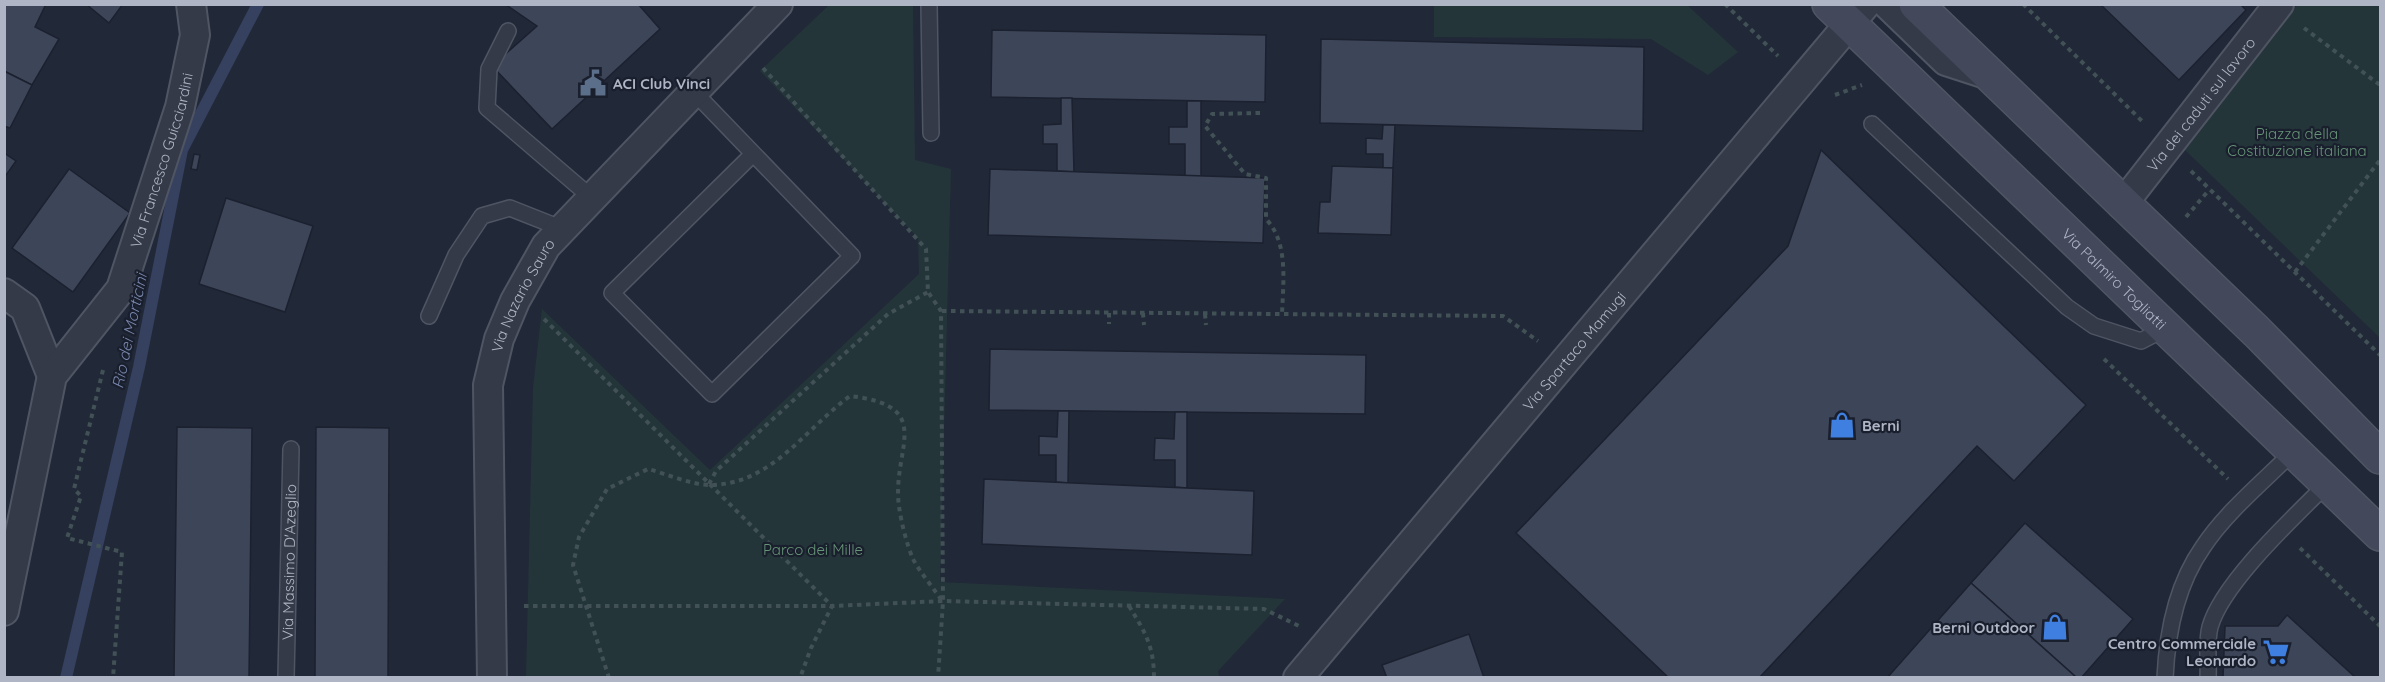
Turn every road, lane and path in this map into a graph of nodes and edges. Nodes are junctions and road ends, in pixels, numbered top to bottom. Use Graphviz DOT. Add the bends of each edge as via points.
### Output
graph roads {
  1 [pos="190,4"];
  2 [pos="929,4"];
  3 [pos="1887,4"];
  4 [pos="1917,4"];
  5 [pos="2023,4"];
  6 [pos="774,6"];
  7 [pos="2278,6"];
  8 [pos="1848,11"];
  9 [pos="508,31"];
  10 [pos="741,43"];
  11 [pos="1986,74"];
  12 [pos="2380,85"];
  13 [pos="694,92"];
  14 [pos="1260,113"];
  15 [pos="1872,124"];
  16 [pos="932,133"];
  17 [pos="2167,146"];
  18 [pos="752,155"];
  19 [pos="2380,160"];
  20 [pos="592,198"];
  21 [pos="2122,205"];
  22 [pos="563,229"];
  23 [pos="2295,272"];
  24 [pos="928,292"];
  25 [pos="4,293"];
  26 [pos="941,310"];
  27 [pos="1109,313"];
  28 [pos="1143,313"];
  29 [pos="1205,314"];
  30 [pos="539,315"];
  31 [pos="1282,315"];
  32 [pos="429,316"];
  33 [pos="1109,324"];
  34 [pos="1144,325"];
  35 [pos="1206,325"];
  36 [pos="2166,328"];
  37 [pos="84,336"];
  38 [pos="2380,355"];
  39 [pos="1565,362"];
  40 [pos="52,376"];
  41 [pos="291,449"];
  42 [pos="2295,450"];
  43 [pos="2380,457"];
  44 [pos="2329,482"];
  45 [pos="709,485"];
  46 [pos="2380,534"];
  47 [pos="943,601"];
  48 [pos="1128,605"];
  49 [pos="491,606"];
  50 [pos="585,606"];
  51 [pos="832,606"];
  52 [pos="4,611"];
  53 [pos="1329,641"];
  54 [pos="113,678"];
  55 [pos="286,678"];
  56 [pos="492,678"];
  57 [pos="609,678"];
  58 [pos="800,678"];
  59 [pos="938,678"];
  60 [pos="1154,678"];
  61 [pos="1298,678"];
  62 [pos="2165,678"];
  63 [pos="2208,678"];
  1 -- 37 [label="street, Via Francesco Guicciardini" via="195,35 180,107 129,267 121,289"];
  2 -- 16 [label="lane"];
  3 -- 11 [label="street" via="1946,61"];
  4 -- 11 [label="main road"];
  5 -- 17 [label="path"];
  6 -- 10 [label="street, Via Nazario Sauro"];
  7 -- 12 [label="path"];
  7 -- 17 [label="street, Via dei caduti sul lavoro"];
  8 -- 36 [label="main road, Via Palmiro Togliatti"];
  8 -- 39 [label="street, Via Spartaco Mamugi"];
  9 -- 20 [label="lane" via="489,69 487,108"];
  10 -- 13 [label="street, Via Nazario Sauro"];
  10 -- 24 [label="path" via="926,249"];
  11 -- 21 [label="main road"];
  13 -- 18 [label="lane"];
  13 -- 20 [label="street, Via Nazario Sauro"];
  14 -- 31 [label="path" via="1212,114 1205,126 1245,174 1266,178 1266,219 1277,231 1284,270"];
  15 -- 36 [label="lane" via="2067,307 2094,326 2141,341"];
  17 -- 21 [label="street, Via dei caduti sul lavoro"];
  17 -- 23 [label="path"];
  18 -- 18 [label="lane" via="612,292 712,394 852,256"];
  19 -- 23 [label="path"];
  20 -- 22 [label="street, Via Nazario Sauro"];
  21 -- 43 [label="main road" via="2257,332"];
  22 -- 32 [label="lane" via="510,208 482,216 456,255"];
  22 -- 49 [label="street, Via Nazario Sauro" via="546,246 514,301 499,339 488,385"];
  23 -- 38 [label="path"];
  24 -- 26 [label="path"];
  24 -- 45 [label="path" via="888,314 716,471"];
  25 -- 40 [label="street" via="25,308"];
  26 -- 27 [label="path"];
  26 -- 47 [label="path"];
  27 -- 28 [label="path"];
  27 -- 33 [label="path"];
  28 -- 29 [label="path"];
  28 -- 34 [label="path"];
  29 -- 31 [label="path"];
  29 -- 35 [label="path"];
  30 -- 45 [label="path"];
  31 -- 39 [label="path" via="1503,316"];
  36 -- 42 [label="main road, Via Palmiro Togliatti"];
  37 -- 40 [label="street, Via Francesco Guicciardini"];
  37 -- 54 [label="path" via="106,355 74,489 81,496 67,537 122,552"];
  39 -- 53 [label="street, Via Spartaco Mamugi"];
  40 -- 52 [label="street, Via Francesco Guicciardini"];
  41 -- 55 [label="lane, Via Massimo D'Azeglio"];
  42 -- 44 [label="main road, Via Palmiro Togliatti"];
  42 -- 62 [label="lane" via="2203,546 2179,591"];
  44 -- 46 [label="main road, Via Palmiro Togliatti"];
  44 -- 63 [label="lane" via="2227,592 2210,627"];
  45 -- 47 [label="path" via="736,482 769,468 850,396 877,399 894,408 904,424 899,505 913,559"];
  45 -- 50 [label="path" via="648,469 608,489 579,537 573,565"];
  45 -- 51 [label="path"];
  47 -- 48 [label="path"];
  47 -- 51 [label="path"];
  47 -- 59 [label="path"];
  48 -- 53 [label="path" via="1264,609"];
  48 -- 60 [label="path" via="1149,638"];
  49 -- 50 [label="path"];
  49 -- 56 [label="street, Via Nazario Sauro"];
  50 -- 51 [label="path"];
  50 -- 57 [label="path"];
  51 -- 58 [label="path"];
  53 -- 61 [label="street, Via Spartaco Mamugi"];
}
